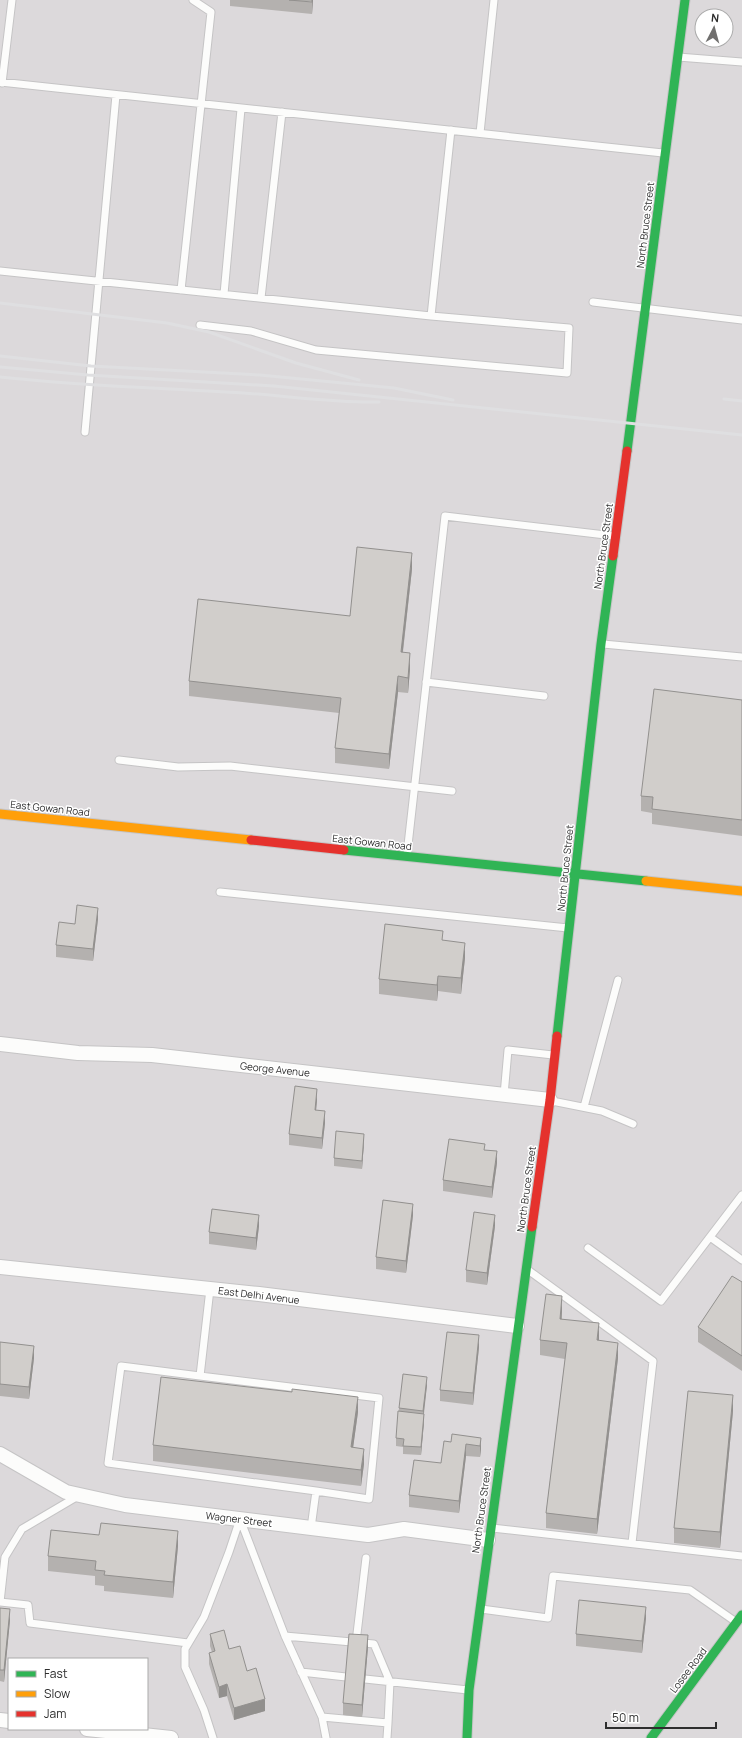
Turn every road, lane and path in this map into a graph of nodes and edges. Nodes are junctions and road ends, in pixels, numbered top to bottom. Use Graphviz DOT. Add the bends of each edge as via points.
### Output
graph roads {
  1 [pos="12,0"];
  2 [pos="193,0"];
  3 [pos="494,0"];
  4 [pos="685,0"];
  5 [pos="678,57"];
  6 [pos="742,62"];
  7 [pos="1,82"];
  8 [pos="116,94"];
  9 [pos="200,104"];
  10 [pos="241,109"];
  11 [pos="282,112"];
  12 [pos="451,130"];
  13 [pos="480,133"];
  14 [pos="666,153"];
  15 [pos="0,271"];
  16 [pos="99,281"];
  17 [pos="181,290"];
  18 [pos="224,294"];
  19 [pos="261,298"];
  20 [pos="594,302"];
  21 [pos="646,308"];
  22 [pos="431,316"];
  23 [pos="742,320"];
  24 [pos="200,325"];
  25 [pos="85,432"];
  26 [pos="616,536"];
  27 [pos="601,644"];
  28 [pos="742,657"];
  29 [pos="426,682"];
  30 [pos="544,696"];
  31 [pos="119,760"];
  32 [pos="414,787"];
  33 [pos="452,791"];
  34 [pos="0,814"];
  35 [pos="407,857"];
  36 [pos="575,874"];
  37 [pos="742,891"];
  38 [pos="220,892"];
  39 [pos="570,928"];
  40 [pos="618,980"];
  41 [pos="0,1044"];
  42 [pos="556,1055"];
  43 [pos="504,1095"];
  44 [pos="550,1100"];
  45 [pos="584,1107"];
  46 [pos="633,1124"];
  47 [pos="742,1195"];
  48 [pos="710,1237"];
  49 [pos="588,1248"];
  50 [pos="742,1260"];
  51 [pos="0,1267"];
  52 [pos="525,1268"];
  53 [pos="210,1289"];
  54 [pos="517,1326"];
  55 [pos="200,1376"];
  56 [pos="0,1454"];
  57 [pos="316,1491"];
  58 [pos="80,1495"];
  59 [pos="240,1519"];
  60 [pos="311,1528"];
  61 [pos="489,1534"];
  62 [pos="632,1543"];
  63 [pos="742,1556"];
  64 [pos="366,1558"];
  65 [pos="0,1602"];
  66 [pos="479,1609"];
  67 [pos="739,1619"];
  68 [pos="285,1636"];
  69 [pos="356,1642"];
  70 [pos="188,1643"];
  71 [pos="301,1672"];
  72 [pos="346,1677"];
  73 [pos="365,1679"];
  74 [pos="390,1682"];
  75 [pos="468,1690"];
  76 [pos="322,1717"];
  77 [pos="388,1723"];
  78 [pos="94,1730"];
  79 [pos="138,1736"];
  80 [pos="171,1738"];
  81 [pos="213,1738"];
  82 [pos="326,1738"];
  83 [pos="387,1738"];
  84 [pos="467,1738"];
  85 [pos="651,1738"];
  1 -- 7 [label="lane"];
  2 -- 9 [label="lane" via="211,12"];
  3 -- 13 [label="lane"];
  4 -- 5 [label="street, North Bruce Street"];
  5 -- 6 [label="lane"];
  5 -- 14 [label="street, North Bruce Street"];
  7 -- 8 [label="lane"];
  8 -- 9 [label="lane"];
  8 -- 16 [label="lane"];
  9 -- 10 [label="lane"];
  9 -- 17 [label="lane"];
  10 -- 11 [label="lane"];
  10 -- 18 [label="lane"];
  11 -- 12 [label="lane"];
  11 -- 19 [label="lane"];
  12 -- 13 [label="lane"];
  12 -- 22 [label="lane"];
  13 -- 14 [label="lane"];
  14 -- 21 [label="street, North Bruce Street"];
  15 -- 16 [label="lane"];
  16 -- 17 [label="lane"];
  16 -- 25 [label="lane"];
  17 -- 18 [label="lane"];
  18 -- 19 [label="lane"];
  19 -- 22 [label="lane"];
  20 -- 21 [label="lane"];
  21 -- 23 [label="lane"];
  21 -- 26 [label="street, North Bruce Street"];
  22 -- 24 [label="lane" via="569,328 567,373 316,350 251,332"];
  26 -- 27 [label="street, North Bruce Street"];
  26 -- 29 [label="lane" via="445,516"];
  27 -- 28 [label="lane"];
  27 -- 36 [label="street, North Bruce Street"];
  29 -- 30 [label="lane"];
  29 -- 32 [label="lane"];
  31 -- 32 [label="lane" via="178,766 230,766"];
  32 -- 33 [label="lane"];
  32 -- 35 [label="lane"];
  34 -- 35 [label="street, East Gowan Road"];
  35 -- 36 [label="street, East Gowan Road"];
  36 -- 37 [label="street, East Gowan Road"];
  36 -- 39 [label="street, North Bruce Street"];
  38 -- 39 [label="lane"];
  39 -- 42 [label="street, North Bruce Street"];
  40 -- 45 [label="lane"];
  41 -- 43 [label="street, George Avenue" via="78,1053 152,1055"];
  42 -- 43 [label="lane" via="508,1050"];
  42 -- 44 [label="street, North Bruce Street"];
  43 -- 44 [label="street, George Avenue"];
  44 -- 45 [label="lane"];
  44 -- 52 [label="street, North Bruce Street"];
  45 -- 46 [label="lane" via="602,1111"];
  47 -- 48 [label="lane"];
  48 -- 49 [label="lane" via="661,1301"];
  48 -- 50 [label="lane"];
  51 -- 53 [label="street, East Delhi Avenue"];
  52 -- 54 [label="street, North Bruce Street"];
  52 -- 62 [label="lane" via="652,1361"];
  53 -- 54 [label="street, East Delhi Avenue"];
  53 -- 55 [label="lane"];
  54 -- 61 [label="street, North Bruce Street"];
  55 -- 57 [label="lane" via="379,1398 369,1499"];
  55 -- 57 [label="lane" via="121,1366 108,1463"];
  56 -- 58 [label="street, Wagner Street" via="66,1492"];
  57 -- 60 [label="lane"];
  58 -- 59 [label="street, Wagner Street" via="125,1505"];
  58 -- 65 [label="lane" via="22,1529 5,1557"];
  59 -- 60 [label="street, Wagner Street"];
  59 -- 68 [label="lane"];
  59 -- 70 [label="lane" via="204,1617"];
  60 -- 61 [label="street, Wagner Street" via="368,1535 404,1530"];
  61 -- 62 [label="lane"];
  61 -- 66 [label="street, North Bruce Street"];
  62 -- 63 [label="lane"];
  64 -- 69 [label="lane"];
  65 -- 70 [label="lane" via="28,1605 30,1623"];
  66 -- 67 [label="lane" via="548,1618 553,1576 690,1590"];
  66 -- 75 [label="street, North Bruce Street"];
  67 -- 85 [label="street, Losee Road"];
  68 -- 69 [label="lane"];
  68 -- 71 [label="lane"];
  69 -- 74 [label="lane" via="374,1644"];
  70 -- 81 [label="lane" via="185,1649 185,1667"];
  71 -- 72 [label="lane"];
  71 -- 76 [label="lane"];
  73 -- 74 [label="lane"];
  74 -- 75 [label="lane"];
  74 -- 77 [label="lane"];
  75 -- 84 [label="street, North Bruce Street"];
  76 -- 77 [label="lane"];
  76 -- 82 [label="lane"];
  77 -- 83 [label="lane"];
  78 -- 79 [label="street"];
  79 -- 80 [label="street"];
}
